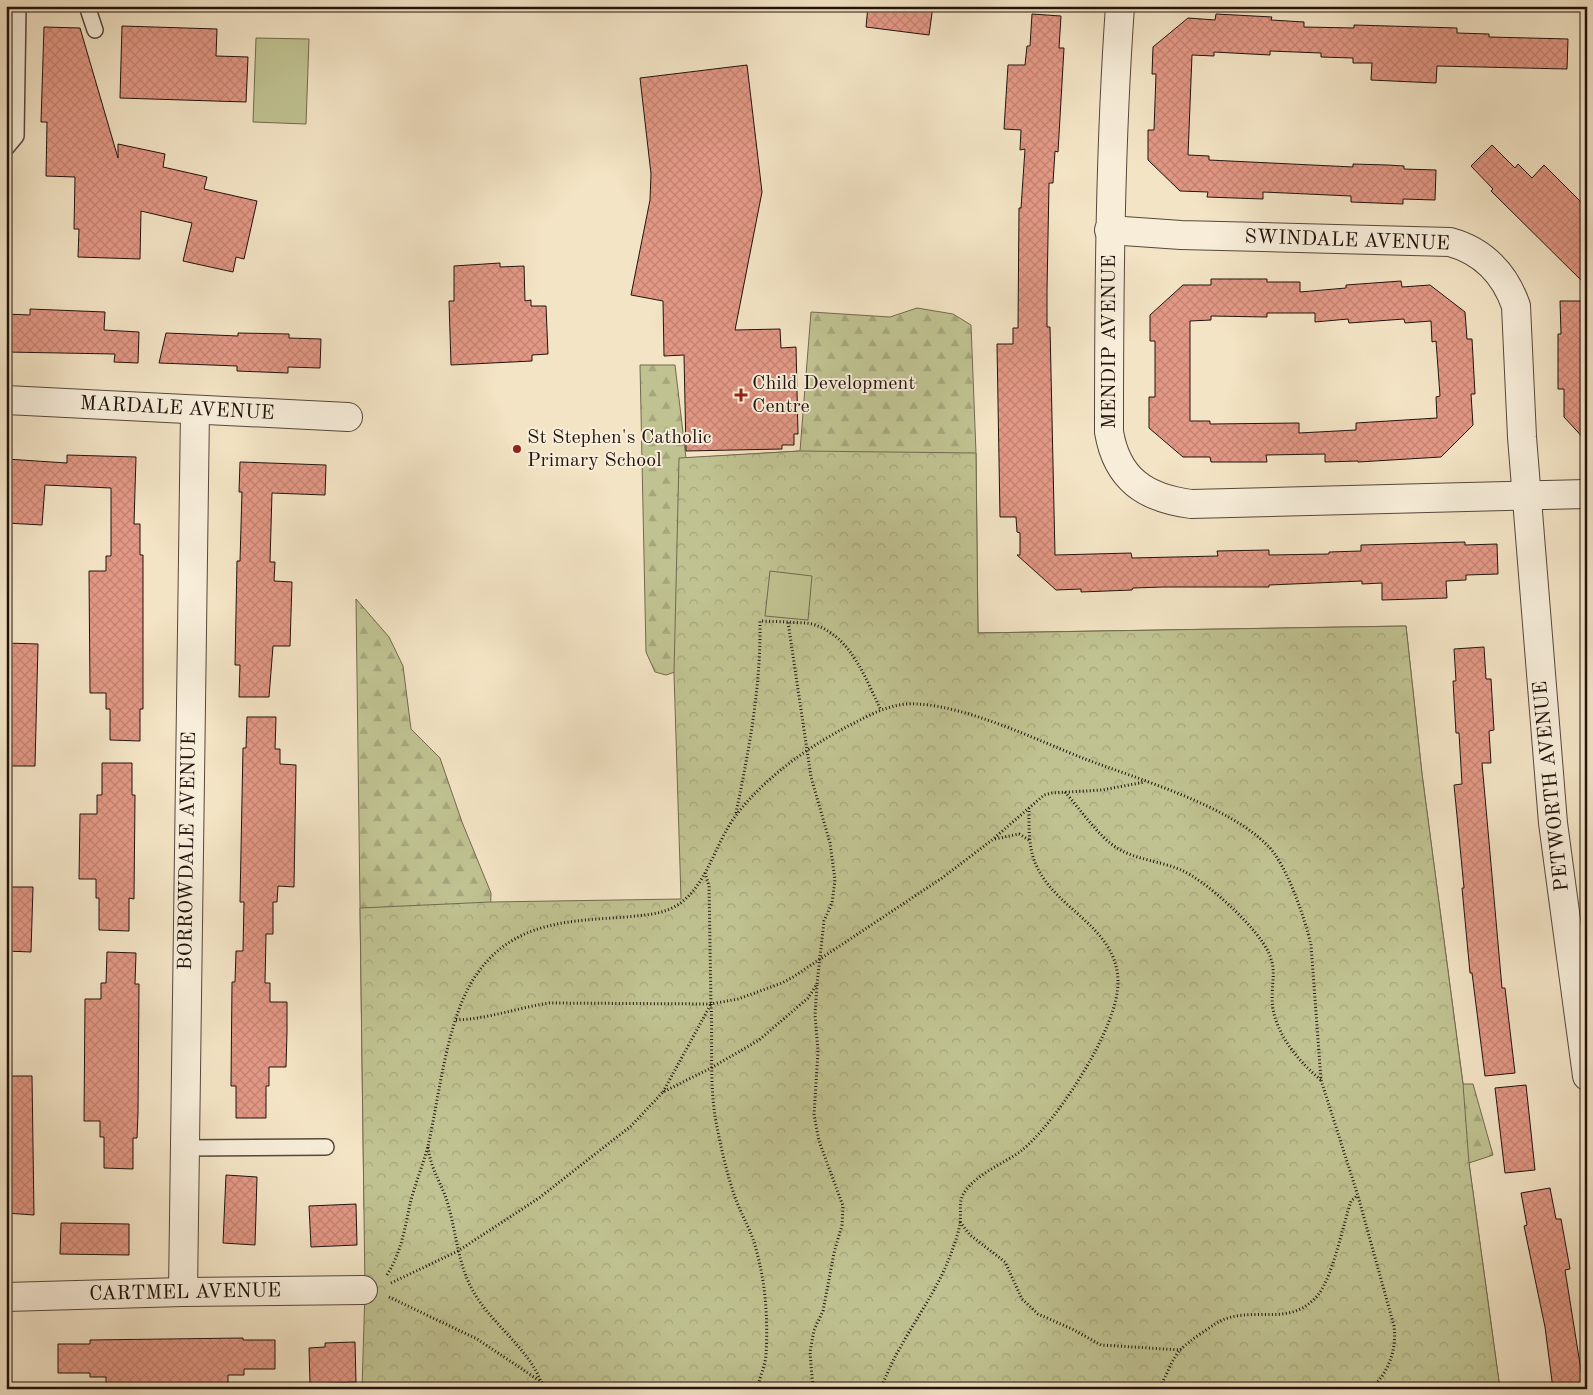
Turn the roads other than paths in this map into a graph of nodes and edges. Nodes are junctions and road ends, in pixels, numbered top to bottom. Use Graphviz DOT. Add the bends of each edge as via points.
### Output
graph roads {
  1 [pos="18,6"];
  2 [pos="87,6"];
  3 [pos="1120,6"];
  4 [pos="95,30"];
  5 [pos="6,148"];
  6 [pos="1109,230"];
  7 [pos="6,400"];
  8 [pos="195,410"];
  9 [pos="348,417"];
  10 [pos="1587,494"];
  11 [pos="1527,495"];
  12 [pos="1587,1076"];
  13 [pos="326,1147"];
  14 [pos="184,1148"];
  15 [pos="368,1290"];
  16 [pos="183,1292"];
  17 [pos="6,1297"];
  1 -- 5 [label="lane" via="16,136"];
  2 -- 4 [label="lane"];
  3 -- 6 [label="street, MENDIP AVENUE"];
  6 -- 11 [label="street, SWINDALE AVENUE" via="1450,242 1477,253 1502,276 1516,306"];
  6 -- 11 [label="street, MENDIP AVENUE" via="1109,432 1115,456 1142,490 1156,497 1191,504"];
  7 -- 8 [label="street, MARDALE AVENUE"];
  8 -- 9 [label="street, MARDALE AVENUE"];
  8 -- 14 [label="street, BORROWDALE AVENUE"];
  10 -- 11 [label="street, MENDIP AVENUE"];
  11 -- 12 [label="street, PETWORTH AVENUE" via="1553,823"];
  13 -- 14 [label="lane"];
  14 -- 16 [label="street, BORROWDALE AVENUE"];
  15 -- 16 [label="street, CARTMEL AVENUE"];
  16 -- 17 [label="street, CARTMEL AVENUE"];
}
